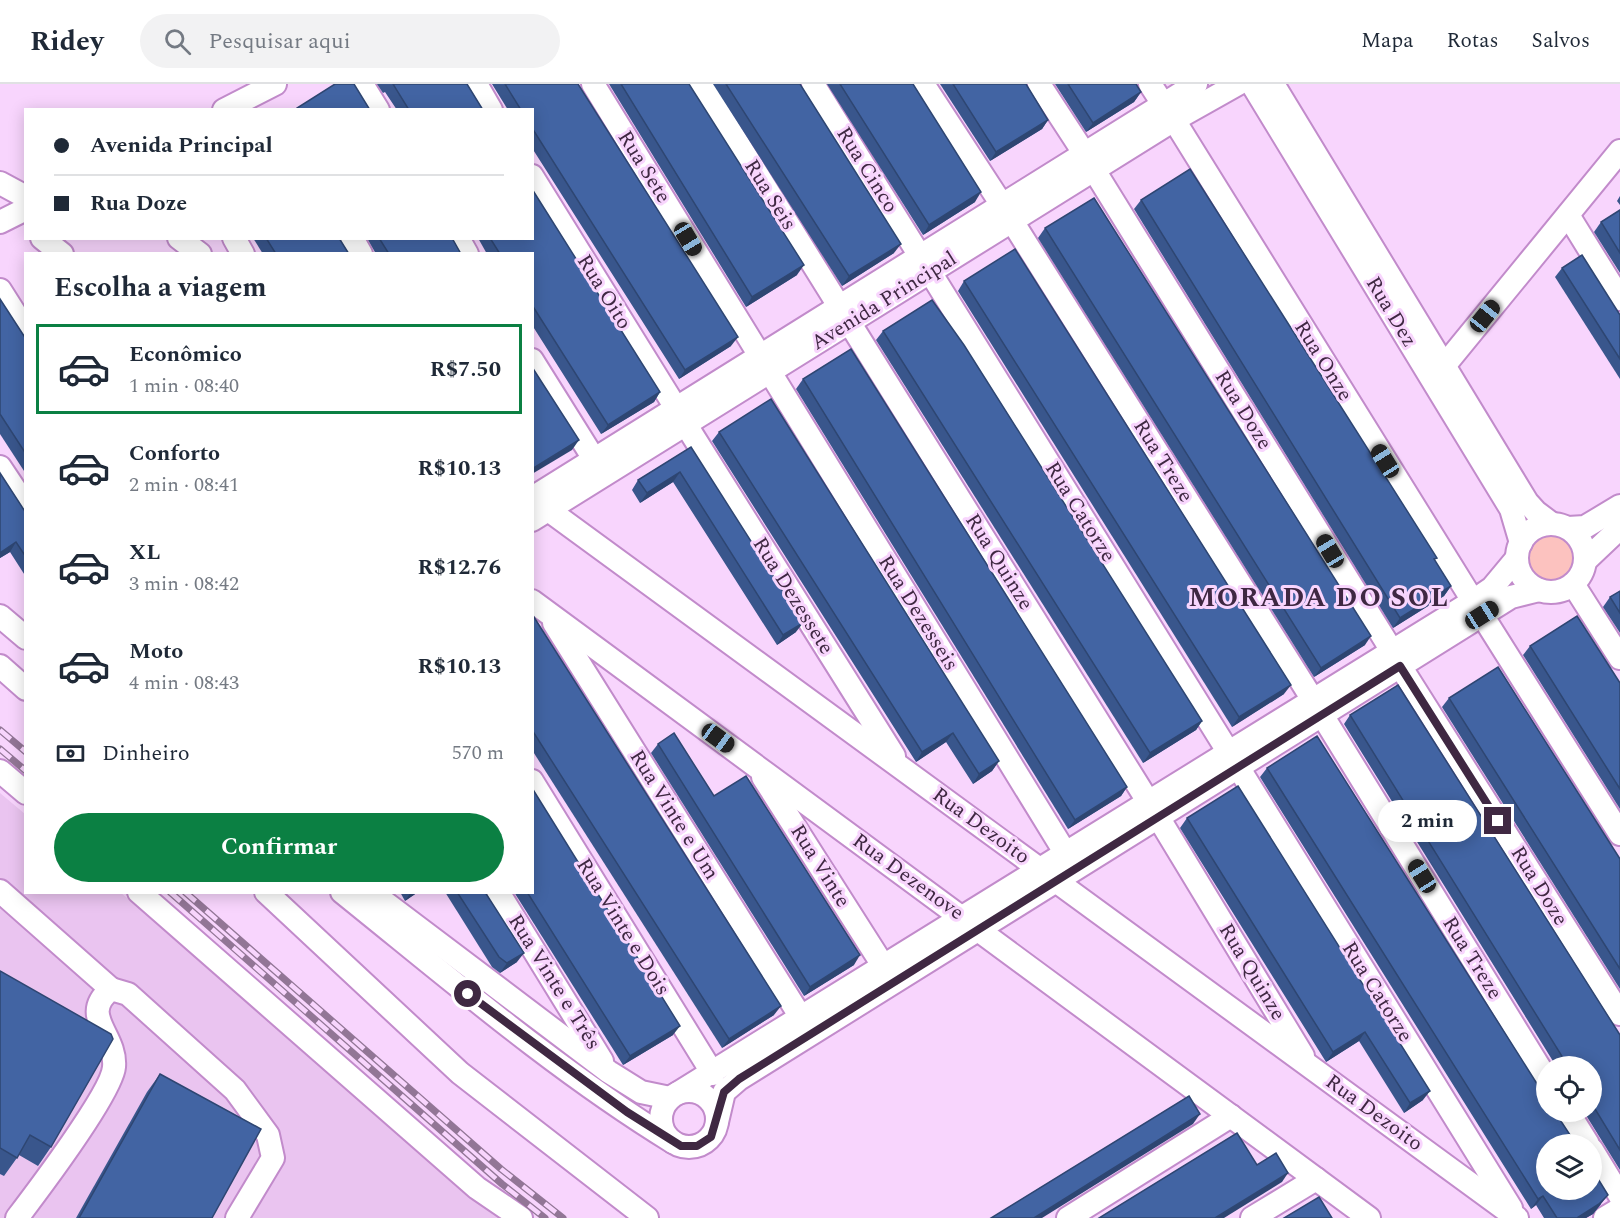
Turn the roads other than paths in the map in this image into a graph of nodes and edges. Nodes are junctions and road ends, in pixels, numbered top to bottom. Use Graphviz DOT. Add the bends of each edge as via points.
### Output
graph roads {
  1 [pos="362,84"];
  2 [pos="476,84"];
  3 [pos="593,84"];
  4 [pos="701,84"];
  5 [pos="813,84"];
  6 [pos="923,84"];
  7 [pos="1039,84"];
  8 [pos="1150,84"];
  9 [pos="1196,84"];
  10 [pos="1238,84"];
  11 [pos="1252,84"];
  12 [pos="1273,84"];
  13 [pos="268,95"];
  14 [pos="230,108"];
  15 [pos="377,108"];
  16 [pos="490,108"];
  17 [pos="1168,112"];
  18 [pos="1620,151"];
  19 [pos="1089,161"];
  20 [pos="534,179"];
  21 [pos="0,183"];
  22 [pos="24,196"];
  23 [pos="1007,213"];
  24 [pos="1568,215"];
  25 [pos="44,240"];
  26 [pos="182,240"];
  27 [pos="60,252"];
  28 [pos="197,252"];
  29 [pos="925,264"];
  30 [pos="0,290"];
  31 [pos="1620,299"];
  32 [pos="844,314"];
  33 [pos="24,328"];
  34 [pos="534,363"];
  35 [pos="765,364"];
  36 [pos="1444,366"];
  37 [pos="681,416"];
  38 [pos="594,459"];
  39 [pos="0,467"];
  40 [pos="24,503"];
  41 [pos="1620,507"];
  42 [pos="538,509"];
  43 [pos="1560,526"];
  44 [pos="1620,528"];
  45 [pos="1519,551"];
  46 [pos="1585,561"];
  47 [pos="1573,584"];
  48 [pos="1539,590"];
  49 [pos="540,606"];
  50 [pos="1477,608"];
  51 [pos="1620,658"];
  52 [pos="1396,659"];
  53 [pos="0,666"];
  54 [pos="24,687"];
  55 [pos="1317,708"];
  56 [pos="1234,760"];
  57 [pos="756,766"];
  58 [pos="900,767"];
  59 [pos="0,771"];
  60 [pos="534,784"];
  61 [pos="24,791"];
  62 [pos="1154,810"];
  63 [pos="1620,834"];
  64 [pos="1066,854"];
  65 [pos="1049,875"];
  66 [pos="0,891"];
  67 [pos="141,894"];
  68 [pos="268,894"];
  69 [pos="344,894"];
  70 [pos="374,894"];
  71 [pos="387,894"];
  72 [pos="499,894"];
  73 [pos="400,915"];
  74 [pos="971,924"];
  75 [pos="884,967"];
  76 [pos="111,989"];
  77 [pos="1620,1014"];
  78 [pos="78,1018"];
  79 [pos="802,1019"];
  80 [pos="107,1034"];
  81 [pos="1536,1062"];
  82 [pos="1308,1065"];
  83 [pos="609,1072"];
  84 [pos="713,1074"];
  85 [pos="674,1096"];
  86 [pos="1231,1116"];
  87 [pos="717,1122"];
  88 [pos="673,1142"];
  89 [pos="1602,1166"];
  90 [pos="1316,1179"];
  91 [pos="1620,1196"];
  92 [pos="1620,1209"];
  93 [pos="17,1218"];
  94 [pos="237,1218"];
  95 [pos="521,1218"];
  96 [pos="647,1218"];
  97 [pos="1068,1218"];
  98 [pos="1252,1218"];
  99 [pos="1369,1218"];
  100 [pos="1517,1218"];
  101 [pos="1605,1218"];
  1 -- 15 [label="street"];
  2 -- 16 [label="street"];
  3 -- 35 [label="street, Rua Sete"];
  4 -- 32 [label="street, Rua Seis"];
  5 -- 29 [label="street, Rua Cinco"];
  6 -- 23 [label="street, Rua Treze"];
  7 -- 19 [label="street, Rua Doze"];
  8 -- 17 [label="street, Rua Onze"];
  9 -- 17 [label="street, Avenida Principal"];
  10 -- 17 [label="street, Avenida Principal"];
  11 -- 45 [label="street, Rua Dez" via="1511,509"];
  12 -- 36 [label="street"];
  13 -- 14 [label="street"];
  17 -- 19 [label="street, Avenida Principal"];
  17 -- 50 [label="street, Rua Onze"];
  18 -- 24 [label="street"];
  19 -- 23 [label="street, Avenida Principal"];
  19 -- 52 [label="street, Rua Doze"];
  20 -- 37 [label="street, Rua Oito"];
  21 -- 22 [label="street"];
  23 -- 29 [label="street, Avenida Principal"];
  23 -- 55 [label="street, Rua Treze"];
  24 -- 31 [label="street"];
  24 -- 36 [label="street"];
  25 -- 27 [label="street"];
  26 -- 28 [label="street"];
  29 -- 32 [label="street, Avenida Principal"];
  29 -- 56 [label="street, Rua Catorze"];
  30 -- 33 [label="street"];
  32 -- 35 [label="street, Avenida Principal"];
  32 -- 62 [label="street, Rua Quinze"];
  34 -- 38 [label="street"];
  35 -- 37 [label="street, Avenida Principal"];
  35 -- 64 [label="street, Rua Dezesseis"];
  36 -- 43 [label="street" via="1527,501 1536,512"];
  37 -- 38 [label="street, Avenida Principal"];
  37 -- 42 [label="street, Avenida Principal"];
  37 -- 58 [label="street, Rua Dezessete"];
  38 -- 42 [label="street, Avenida Principal"];
  39 -- 40 [label="street"];
  41 -- 43 [label="street" via="1585,527"];
  42 -- 58 [label="street, Rua Dezoito"];
  43 -- 45 [label="street" via="1534,529"];
  43 -- 46 [label="street" via="1582,542"];
  44 -- 46 [label="street"];
  45 -- 48 [label="street" via="1524,578"];
  45 -- 50 [label="street"];
  46 -- 47 [label="street"];
  47 -- 48 [label="street" via="1561,590"];
  47 -- 51 [label="street"];
  48 -- 50 [label="street"];
  49 -- 57 [label="street, Rua Dezenove"];
  49 -- 79 [label="street, Rua Vinte e Um"];
  50 -- 52 [label="street"];
  50 -- 63 [label="street, Rua Onze"];
  52 -- 55 [label="street"];
  52 -- 77 [label="street, Rua Doze"];
  53 -- 54 [label="street"];
  55 -- 56 [label="street"];
  55 -- 81 [label="street, Rua Treze"];
  56 -- 62 [label="street"];
  56 -- 100 [label="street, Rua Catorze"];
  57 -- 74 [label="street, Rua Dezenove"];
  57 -- 75 [label="street, Rua Vinte"];
  58 -- 65 [label="street, Rua Dezoito"];
  59 -- 61 [label="street"];
  60 -- 84 [label="street, Rua Vinte e Dois"];
  62 -- 64 [label="street"];
  62 -- 65 [label="street"];
  62 -- 82 [label="street, Rua Quinze"];
  64 -- 65 [label="street"];
  65 -- 74 [label="street"];
  65 -- 82 [label="street, Rua Dezoito"];
  66 -- 76 [label="street"];
  67 -- 95 [label="street" via="477,1188"];
  68 -- 96 [label="street" via="460,1073"];
  69 -- 88 [label="street" via="468,994"];
  70 -- 73 [label="street"];
  71 -- 73 [label="street"];
  72 -- 83 [label="street, Rua Vinte e Três"];
  73 -- 83 [label="street"];
  74 -- 75 [label="street"];
  74 -- 86 [label="street, Rua Dezenove"];
  74 -- 87 [label="street" via="739,1079 724,1092"];
  75 -- 79 [label="street"];
  76 -- 80 [label="street" via="99,999 96,1014"];
  76 -- 94 [label="street" via="128,994 235,1090 268,1135 273,1158"];
  78 -- 80 [label="street"];
  79 -- 84 [label="street"];
  80 -- 93 [label="street" via="114,1067 99,1100"];
  82 -- 100 [label="street, Rua Dezoito"];
  83 -- 85 [label="street" via="641,1092"];
  84 -- 85 [label="street"];
  85 -- 87 [label="street" via="697,1092 706,1096"];
  85 -- 88 [label="street" via="661,1113 667,1137"];
  86 -- 90 [label="street, Rua Dezenove"];
  86 -- 97 [label="street"];
  87 -- 88 [label="street" via="705,1142 689,1147"];
  89 -- 91 [label="street"];
  90 -- 98 [label="street"];
  90 -- 99 [label="street, Rua Dezenove"];
  92 -- 101 [label="street"];
}
